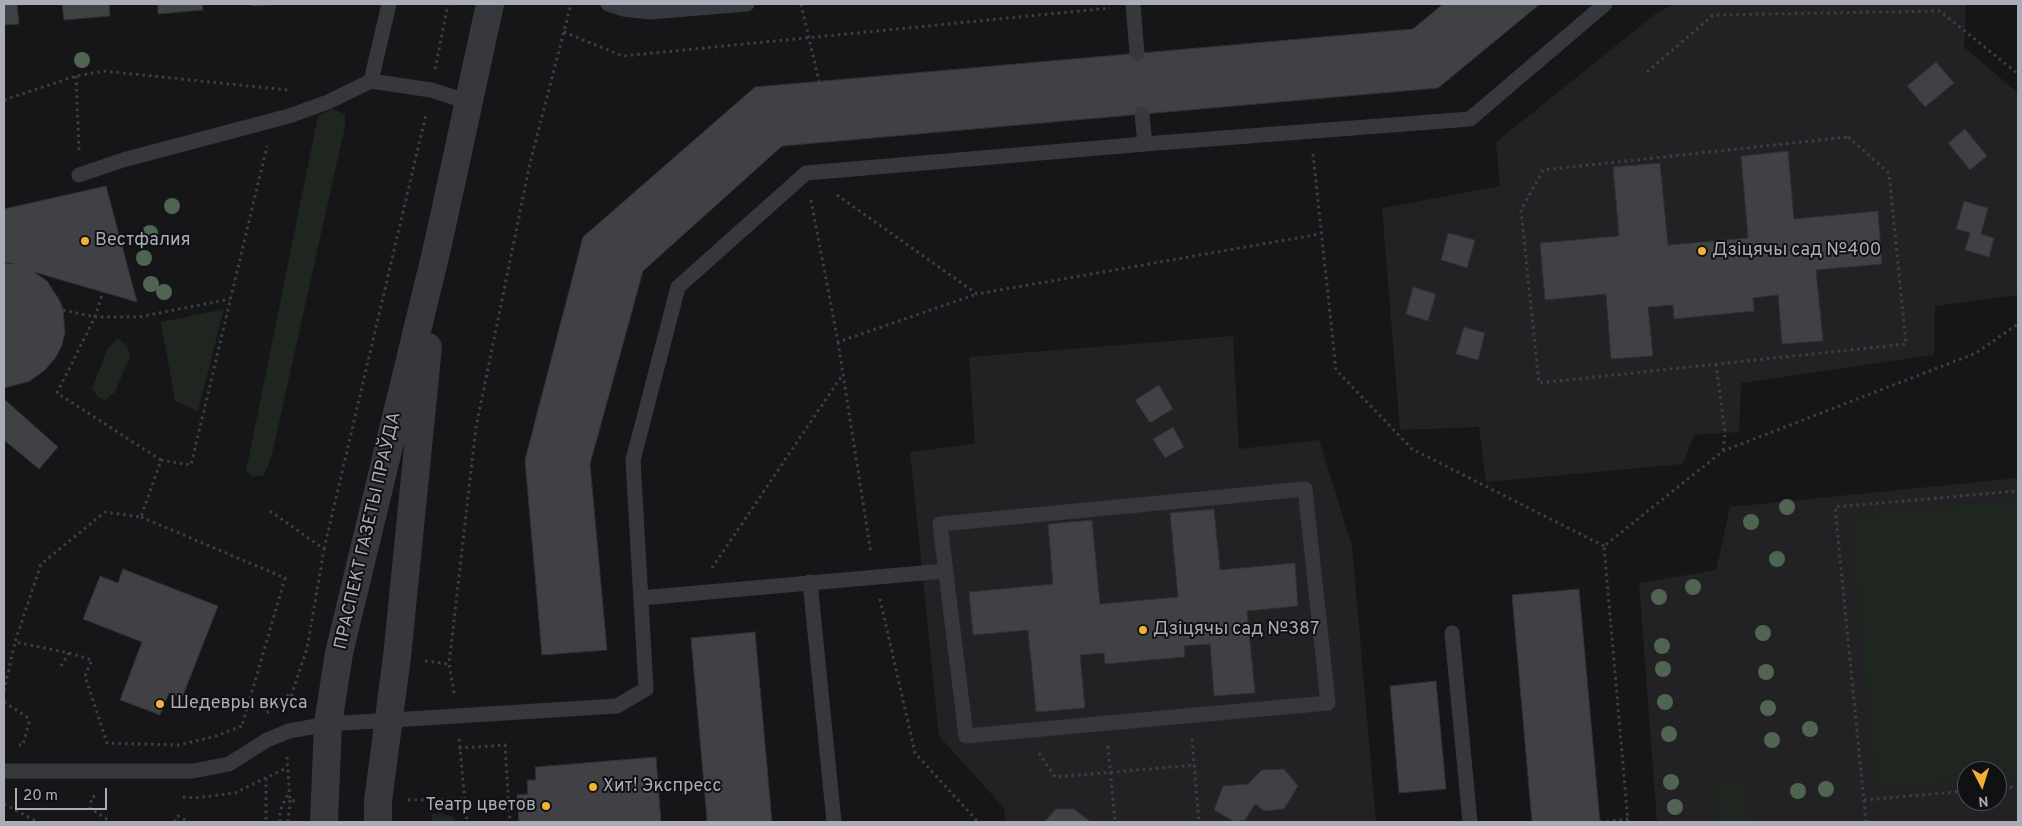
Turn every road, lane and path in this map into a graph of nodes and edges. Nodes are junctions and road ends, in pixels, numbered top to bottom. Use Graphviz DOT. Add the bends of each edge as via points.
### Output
graph roads {
  1 [pos="389,4"];
  2 [pos="448,4"];
  3 [pos="490,4"];
  4 [pos="572,4"];
  5 [pos="608,4"];
  6 [pos="747,4"];
  7 [pos="800,4"];
  8 [pos="1605,4"];
  9 [pos="1133,5"];
  10 [pos="654,8"];
  11 [pos="564,32"];
  12 [pos="807,36"];
  13 [pos="1138,53"];
  14 [pos="1648,72"];
  15 [pos="2018,74"];
  16 [pos="76,76"];
  17 [pos="819,81"];
  18 [pos="371,82"];
  19 [pos="431,90"];
  20 [pos="297,91"];
  21 [pos="4,100"];
  22 [pos="469,102"];
  23 [pos="1142,114"];
  24 [pos="273,120"];
  25 [pos="1311,133"];
  26 [pos="1145,144"];
  27 [pos="806,173"];
  28 [pos="79,175"];
  29 [pos="1320,234"];
  30 [pos="438,244"];
  31 [pos="103,292"];
  32 [pos="977,294"];
  33 [pos="230,299"];
  34 [pos="63,310"];
  35 [pos="95,317"];
  36 [pos="2018,324"];
  37 [pos="1716,364"];
  38 [pos="843,374"];
  39 [pos="1723,452"];
  40 [pos="161,460"];
  41 [pos="2018,491"];
  42 [pos="270,510"];
  43 [pos="141,517"];
  44 [pos="1604,546"];
  45 [pos="324,549"];
  46 [pos="945,570"];
  47 [pos="810,582"];
  48 [pos="695,593"];
  49 [pos="641,598"];
  50 [pos="1452,633"];
  51 [pos="15,642"];
  52 [pos="69,654"];
  53 [pos="61,666"];
  54 [pos="4,690"];
  55 [pos="292,693"];
  56 [pos="4,702"];
  57 [pos="290,712"];
  58 [pos="266,714"];
  59 [pos="457,715"];
  60 [pos="1190,716"];
  61 [pos="388,721"];
  62 [pos="250,722"];
  63 [pos="1105,723"];
  64 [pos="328,724"];
  65 [pos="242,726"];
  66 [pos="1024,730"];
  67 [pos="14,746"];
  68 [pos="459,748"];
  69 [pos="288,750"];
  70 [pos="1195,764"];
  71 [pos="4,771"];
  72 [pos="1111,772"];
  73 [pos="266,778"];
  74 [pos="1957,792"];
  75 [pos="100,795"];
  76 [pos="290,800"];
  77 [pos="1864,800"];
  78 [pos="4,804"];
  79 [pos="1628,821"];
  80 [pos="38,822"];
  81 [pos="111,822"];
  82 [pos="174,822"];
  83 [pos="189,822"];
  84 [pos="266,822"];
  85 [pos="280,822"];
  86 [pos="288,822"];
  87 [pos="324,822"];
  88 [pos="378,822"];
  89 [pos="467,822"];
  90 [pos="510,822"];
  91 [pos="834,822"];
  92 [pos="1115,822"];
  93 [pos="1199,822"];
  94 [pos="1470,822"];
  95 [pos="1600,822"];
  96 [pos="1866,822"];
  1 -- 18 [label="lane"];
  2 -- 19 [label="path"];
  3 -- 22 [label="street, ПРАСПЕКТ ГАЗЕТЫ ПРАЎДА"];
  4 -- 11 [label="path"];
  5 -- 10 [label="lane" via="623,9"];
  6 -- 10 [label="lane"];
  7 -- 12 [label="path"];
  8 -- 25 [label="lane" via="1470,120"];
  9 -- 12 [label="path"];
  9 -- 13 [label="lane"];
  11 -- 12 [label="path" via="623,56"];
  11 -- 59 [label="path" via="530,163 476,428 449,664"];
  12 -- 17 [label="path"];
  14 -- 15 [label="path" via="1714,15 1940,11"];
  16 -- 20 [label="path" via="104,70"];
  16 -- 21 [label="path"];
  16 -- 28 [label="path"];
  18 -- 19 [label="lane"];
  18 -- 24 [label="lane" via="328,102"];
  19 -- 22 [label="lane"];
  19 -- 45 [label="path"];
  22 -- 30 [label="street, ПРАСПЕКТ ГАЗЕТЫ ПРАЎДА"];
  23 -- 26 [label="lane"];
  24 -- 28 [label="lane"];
  24 -- 33 [label="path"];
  25 -- 26 [label="lane"];
  25 -- 29 [label="path"];
  26 -- 27 [label="lane"];
  27 -- 32 [label="path"];
  27 -- 32 [label="path" via="838,342"];
  27 -- 49 [label="lane" via="678,287 633,460"];
  29 -- 32 [label="path"];
  29 -- 44 [label="path" via="1336,370 1412,449"];
  30 -- 61 [label="street, ПРАСПЕКТ ГАЗЕТЫ ПРАЎДА"];
  30 -- 64 [label="street, ПРАСПЕКТ ГАЗЕТЫ ПРАЎДА" via="340,653"];
  31 -- 35 [label="path"];
  33 -- 35 [label="path" via="138,317"];
  33 -- 40 [label="path" via="191,466"];
  34 -- 35 [label="path"];
  35 -- 40 [label="path" via="57,393"];
  36 -- 39 [label="path" via="1976,353"];
  37 -- 37 [label="path" via="1538,383 1521,210 1543,170 1848,137 1889,173 1906,344"];
  37 -- 39 [label="path" via="1725,433"];
  38 -- 48 [label="path"];
  39 -- 44 [label="path"];
  40 -- 43 [label="path"];
  41 -- 77 [label="path" via="1835,507"];
  42 -- 45 [label="path"];
  43 -- 51 [label="path" via="105,512 41,564"];
  43 -- 65 [label="path" via="285,578"];
  44 -- 79 [label="path"];
  45 -- 55 [label="path" via="307,649"];
  46 -- 47 [label="lane"];
  46 -- 60 [label="lane" via="940,524 1305,489 1328,703"];
  46 -- 66 [label="lane" via="966,736"];
  47 -- 48 [label="lane"];
  47 -- 91 [label="lane"];
  48 -- 49 [label="lane"];
  49 -- 59 [label="lane" via="646,689 617,706"];
  50 -- 94 [label="lane"];
  51 -- 52 [label="path"];
  51 -- 54 [label="path"];
  52 -- 53 [label="path"];
  52 -- 65 [label="path" via="92,660 85,676 107,743 179,745"];
  55 -- 57 [label="path"];
  55 -- 58 [label="path"];
  56 -- 67 [label="path" via="27,717 29,722 23,745"];
  59 -- 61 [label="lane"];
  59 -- 68 [label="path"];
  60 -- 63 [label="lane"];
  60 -- 70 [label="path"];
  61 -- 64 [label="lane"];
  61 -- 88 [label="street, ПРАСПЕКТ ГАЗЕТЫ ПРАЎДА"];
  62 -- 65 [label="path"];
  63 -- 66 [label="lane"];
  63 -- 72 [label="path"];
  64 -- 71 [label="lane" via="289,731 267,740 229,764 193,771"];
  64 -- 87 [label="street, ПРАСПЕКТ ГАЗЕТЫ ПРАЎДА"];
  66 -- 72 [label="path" via="1055,777"];
  68 -- 89 [label="path"];
  68 -- 90 [label="path" via="505,745"];
  69 -- 85 [label="path" via="289,790 280,811"];
  70 -- 72 [label="path"];
  70 -- 93 [label="path"];
  72 -- 92 [label="path"];
  73 -- 84 [label="path"];
  74 -- 77 [label="path"];
  75 -- 81 [label="path" via="92,797 90,808"];
  76 -- 86 [label="path"];
  77 -- 96 [label="path"];
  78 -- 80 [label="path"];
  79 -- 95 [label="path"];
  82 -- 83 [label="path" via="178,816"];
}
